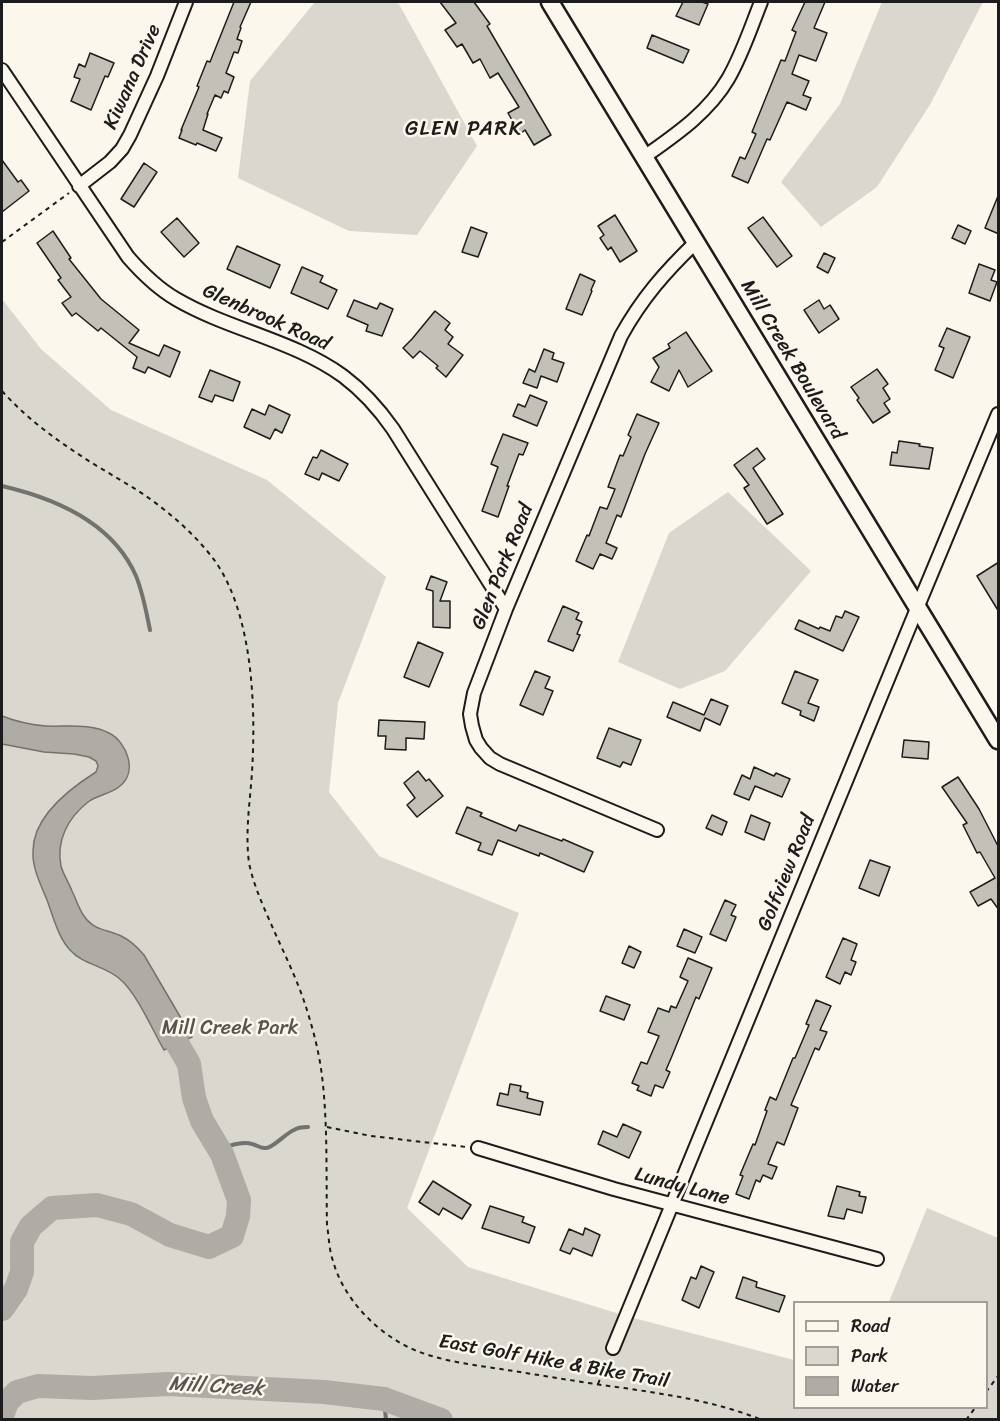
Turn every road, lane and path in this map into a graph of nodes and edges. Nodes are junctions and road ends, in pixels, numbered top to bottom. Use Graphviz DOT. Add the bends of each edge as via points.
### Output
graph roads {
  1 [pos="186,2"];
  2 [pos="550,2"];
  3 [pos="761,2"];
  4 [pos="2,70"];
  5 [pos="644,158"];
  6 [pos="79,186"];
  7 [pos="2,242"];
  8 [pos="696,242"];
  9 [pos="2,391"];
  10 [pos="999,414"];
  11 [pos="918,606"];
  12 [pos="507,609"];
  13 [pos="999,740"];
  14 [pos="657,830"];
  15 [pos="326,1127"];
  16 [pos="478,1148"];
  17 [pos="672,1204"];
  18 [pos="877,1259"];
  19 [pos="613,1348"];
  20 [pos="999,1376"];
  21 [pos="598,1384"];
  22 [pos="988,1391"];
  23 [pos="762,1419"];
  1 -- 6 [label="street, Kiwana Drive" via="126,142 110,162"];
  2 -- 5 [label="street, Mill Creek Boulevard"];
  3 -- 5 [label="street" via="735,67 719,93 688,126"];
  4 -- 6 [label="street, Glenbrook Road"];
  5 -- 8 [label="street, Mill Creek Boulevard"];
  6 -- 7 [label="path"];
  6 -- 12 [label="street, Glenbrook Road" via="128,257 160,289 192,308 316,360 366,396 393,429"];
  8 -- 11 [label="street, Mill Creek Boulevard"];
  8 -- 12 [label="street, Glen Park Road" via="653,287 621,336"];
  9 -- 15 [label="path, East Golf Hike & Bike Trail" via="36,424 167,512 205,548 230,589 247,650 251,687 253,749 246,832 249,863 310,1021 322,1074"];
  10 -- 11 [label="street, Golfview Road"];
  11 -- 13 [label="street, Mill Creek Boulevard"];
  11 -- 17 [label="street, Golfview Road"];
  12 -- 14 [label="street, Glen Park Road" via="471,706 472,726 481,748 500,764"];
  15 -- 16 [label="path"];
  15 -- 21 [label="path, East Golf Hike & Bike Trail" via="327,1225 333,1262 350,1297 376,1324 404,1345 424,1353 462,1363"];
  16 -- 17 [label="street, Lundy Lane"];
  17 -- 18 [label="street, Lundy Lane"];
  17 -- 19 [label="street, Golfview Road"];
  19 -- 21 [label="path"];
  20 -- 22 [label="path"];
  21 -- 23 [label="path, East Golf Hike & Bike Trail" via="709,1403"];
}
